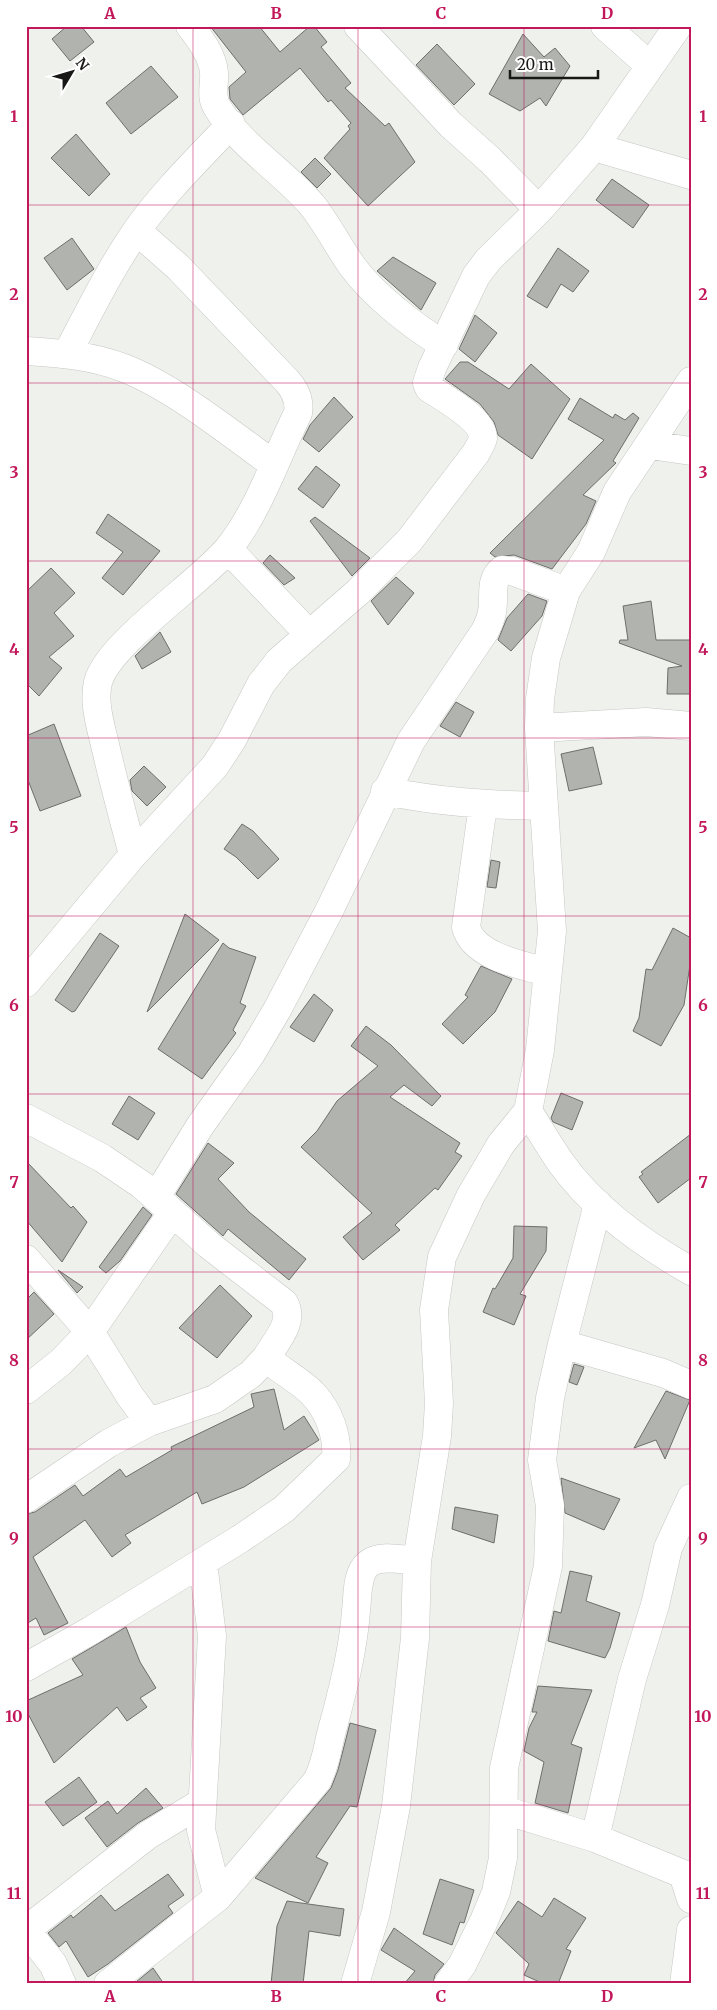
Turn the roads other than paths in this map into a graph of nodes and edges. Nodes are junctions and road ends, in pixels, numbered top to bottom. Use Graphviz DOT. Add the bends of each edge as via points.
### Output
graph roads {
  1 [pos="190,26"];
  2 [pos="358,26"];
  3 [pos="605,26"];
  4 [pos="678,26"];
  5 [pos="649,66"];
  6 [pos="231,124"];
  7 [pos="594,147"];
  8 [pos="691,175"];
  9 [pos="539,210"];
  10 [pos="137,231"];
  11 [pos="444,345"];
  12 [pos="26,351"];
  13 [pos="66,354"];
  14 [pos="691,381"];
  15 [pos="650,445"];
  16 [pos="691,451"];
  17 [pos="273,464"];
  18 [pos="228,549"];
  19 [pos="566,591"];
  20 [pos="308,633"];
  21 [pos="691,726"];
  22 [pos="539,728"];
  23 [pos="385,791"];
  24 [pos="483,805"];
  25 [pos="544,806"];
  26 [pos="133,855"];
  27 [pos="547,972"];
  28 [pos="26,983"];
  29 [pos="528,1110"];
  30 [pos="26,1118"];
  31 [pos="598,1204"];
  32 [pos="164,1205"];
  33 [pos="26,1259"];
  34 [pos="691,1271"];
  35 [pos="90,1332"];
  36 [pos="562,1344"];
  37 [pos="266,1358"];
  38 [pos="691,1385"];
  39 [pos="26,1390"];
  40 [pos="148,1422"];
  41 [pos="26,1499"];
  42 [pos="691,1499"];
  43 [pos="417,1561"];
  44 [pos="202,1563"];
  45 [pos="26,1667"];
  46 [pos="201,1802"];
  47 [pos="504,1810"];
  48 [pos="595,1838"];
  49 [pos="218,1897"];
  50 [pos="691,1899"];
  51 [pos="26,1930"];
  52 [pos="691,1930"];
  53 [pos="62,1984"];
  54 [pos="108,1984"];
  55 [pos="355,1984"];
  56 [pos="448,1984"];
  57 [pos="684,1984"];
  1 -- 6 [label="street" via="212,63 216,105"];
  2 -- 9 [label="street" via="451,126"];
  3 -- 5 [label="street"];
  4 -- 5 [label="street"];
  5 -- 7 [label="street"];
  6 -- 10 [label="street" via="173,185"];
  6 -- 11 [label="street" via="312,206 365,280 413,324"];
  7 -- 8 [label="street"];
  7 -- 9 [label="street"];
  9 -- 11 [label="street" via="500,247 476,276"];
  10 -- 13 [label="street"];
  10 -- 17 [label="street" via="178,267 293,388 299,405 298,413"];
  11 -- 20 [label="street" via="432,368 428,386 469,416 481,431 483,440 409,541 358,592"];
  12 -- 13 [label="street"];
  13 -- 17 [label="street" via="124,368 149,379"];
  14 -- 15 [label="street"];
  15 -- 16 [label="street"];
  15 -- 19 [label="street" via="617,492 591,552"];
  17 -- 18 [label="street" via="247,522"];
  18 -- 20 [label="street"];
  18 -- 26 [label="street" via="124,644 105,667 98,682 98,717"];
  19 -- 22 [label="street" via="546,658"];
  19 -- 23 [label="street" via="512,571 502,570 497,574 492,612 485,631 411,741"];
  20 -- 26 [label="street" via="261,684 215,766"];
  21 -- 22 [label="street" via="646,722"];
  22 -- 25 [label="street"];
  23 -- 24 [label="street" via="429,800"];
  23 -- 32 [label="street" via="329,912 277,1010 251,1054 200,1126"];
  24 -- 25 [label="street"];
  24 -- 27 [label="street" via="466,927 468,934 480,948"];
  25 -- 27 [label="street" via="552,932"];
  26 -- 28 [label="street"];
  27 -- 29 [label="street" via="540,1050"];
  29 -- 31 [label="street" via="562,1164"];
  29 -- 43 [label="street" via="501,1144 471,1195 442,1258 434,1310 440,1403"];
  30 -- 32 [label="street" via="102,1158"];
  31 -- 34 [label="street" via="627,1230"];
  31 -- 36 [label="street"];
  32 -- 35 [label="street"];
  32 -- 37 [label="street" via="286,1307 288,1320"];
  33 -- 35 [label="street"];
  35 -- 39 [label="street" via="61,1362"];
  35 -- 40 [label="street"];
  36 -- 38 [label="street" via="663,1373"];
  36 -- 47 [label="street" via="550,1398 542,1460 550,1506 548,1566 504,1768"];
  37 -- 40 [label="street" via="252,1374 214,1399"];
  37 -- 44 [label="street" via="313,1394 336,1433 336,1459 284,1509"];
  40 -- 41 [label="street" via="109,1443"];
  42 -- 48 [label="street" via="668,1548 655,1605 632,1679"];
  43 -- 49 [label="street" via="377,1560 367,1564 363,1570 358,1584 354,1638 345,1685 324,1768 300,1803"];
  43 -- 55 [label="street" via="415,1638 396,1806 376,1912"];
  44 -- 45 [label="street"];
  44 -- 46 [label="street" via="212,1636"];
  46 -- 49 [label="street" via="201,1830"];
  46 -- 51 [label="street" via="148,1836"];
  47 -- 48 [label="street"];
  47 -- 56 [label="street" via="503,1858 496,1892 462,1965"];
  48 -- 50 [label="street" via="683,1874"];
  49 -- 54 [label="street"];
  51 -- 53 [label="street" via="49,1958"];
  52 -- 57 [label="street"];
}
